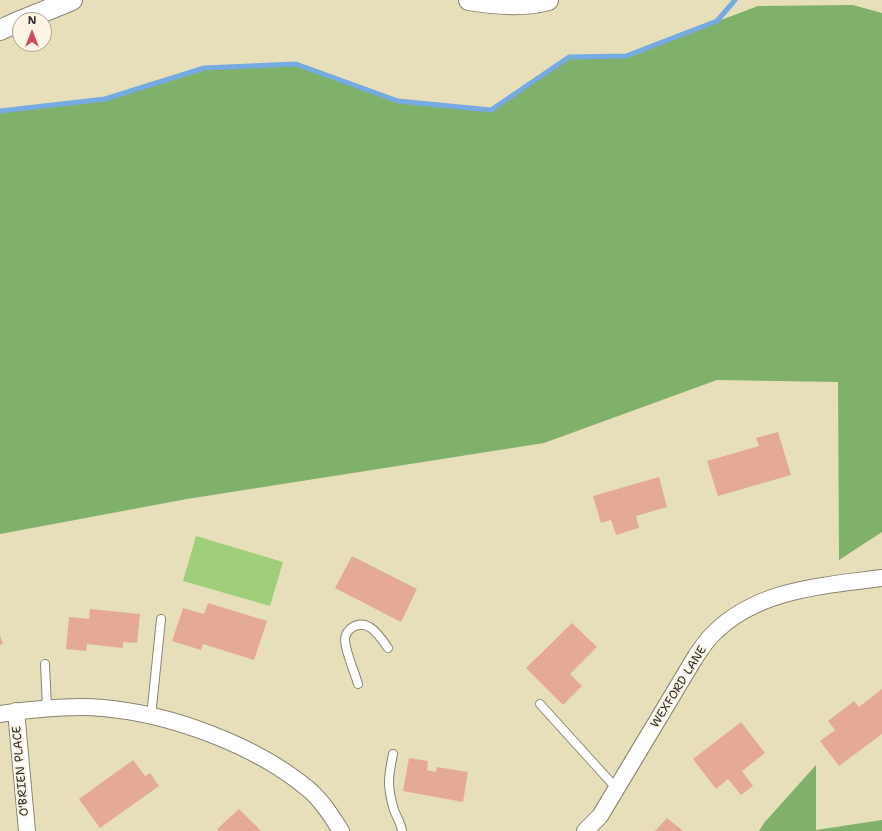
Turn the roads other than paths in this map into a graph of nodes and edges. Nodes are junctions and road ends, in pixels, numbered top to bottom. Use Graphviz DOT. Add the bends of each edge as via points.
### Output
graph roads {
  1 [pos="72,0"];
  2 [pos="469,0"];
  3 [pos="548,0"];
  4 [pos="43,12"];
  5 [pos="12,25"];
  6 [pos="0,30"];
  7 [pos="882,578"];
  8 [pos="161,619"];
  9 [pos="388,648"];
  10 [pos="45,664"];
  11 [pos="358,684"];
  12 [pos="540,704"];
  13 [pos="47,708"];
  14 [pos="8,712"];
  15 [pos="151,717"];
  16 [pos="393,754"];
  17 [pos="617,788"];
  18 [pos="27,831"];
  19 [pos="341,831"];
  20 [pos="402,831"];
  21 [pos="585,831"];
  1 -- 4 [label="street"];
  2 -- 3 [label="street" via="526,4"];
  5 -- 6 [label="street"];
  7 -- 17 [label="street, WEXFORD LANE" via="802,590 770,598 749,606 729,619 712,635 696,656"];
  8 -- 15 [label="lane"];
  9 -- 11 [label="lane" via="374,629 362,624 348,631 345,640"];
  10 -- 13 [label="lane"];
  12 -- 17 [label="lane"];
  13 -- 14 [label="street"];
  13 -- 15 [label="street" via="103,708"];
  14 -- 18 [label="street, O'BRIEN PLACE"];
  15 -- 19 [label="street" via="217,736 254,752 309,789"];
  16 -- 20 [label="lane" via="388,785"];
  17 -- 21 [label="street, WEXFORD LANE" via="600,816"];
}
